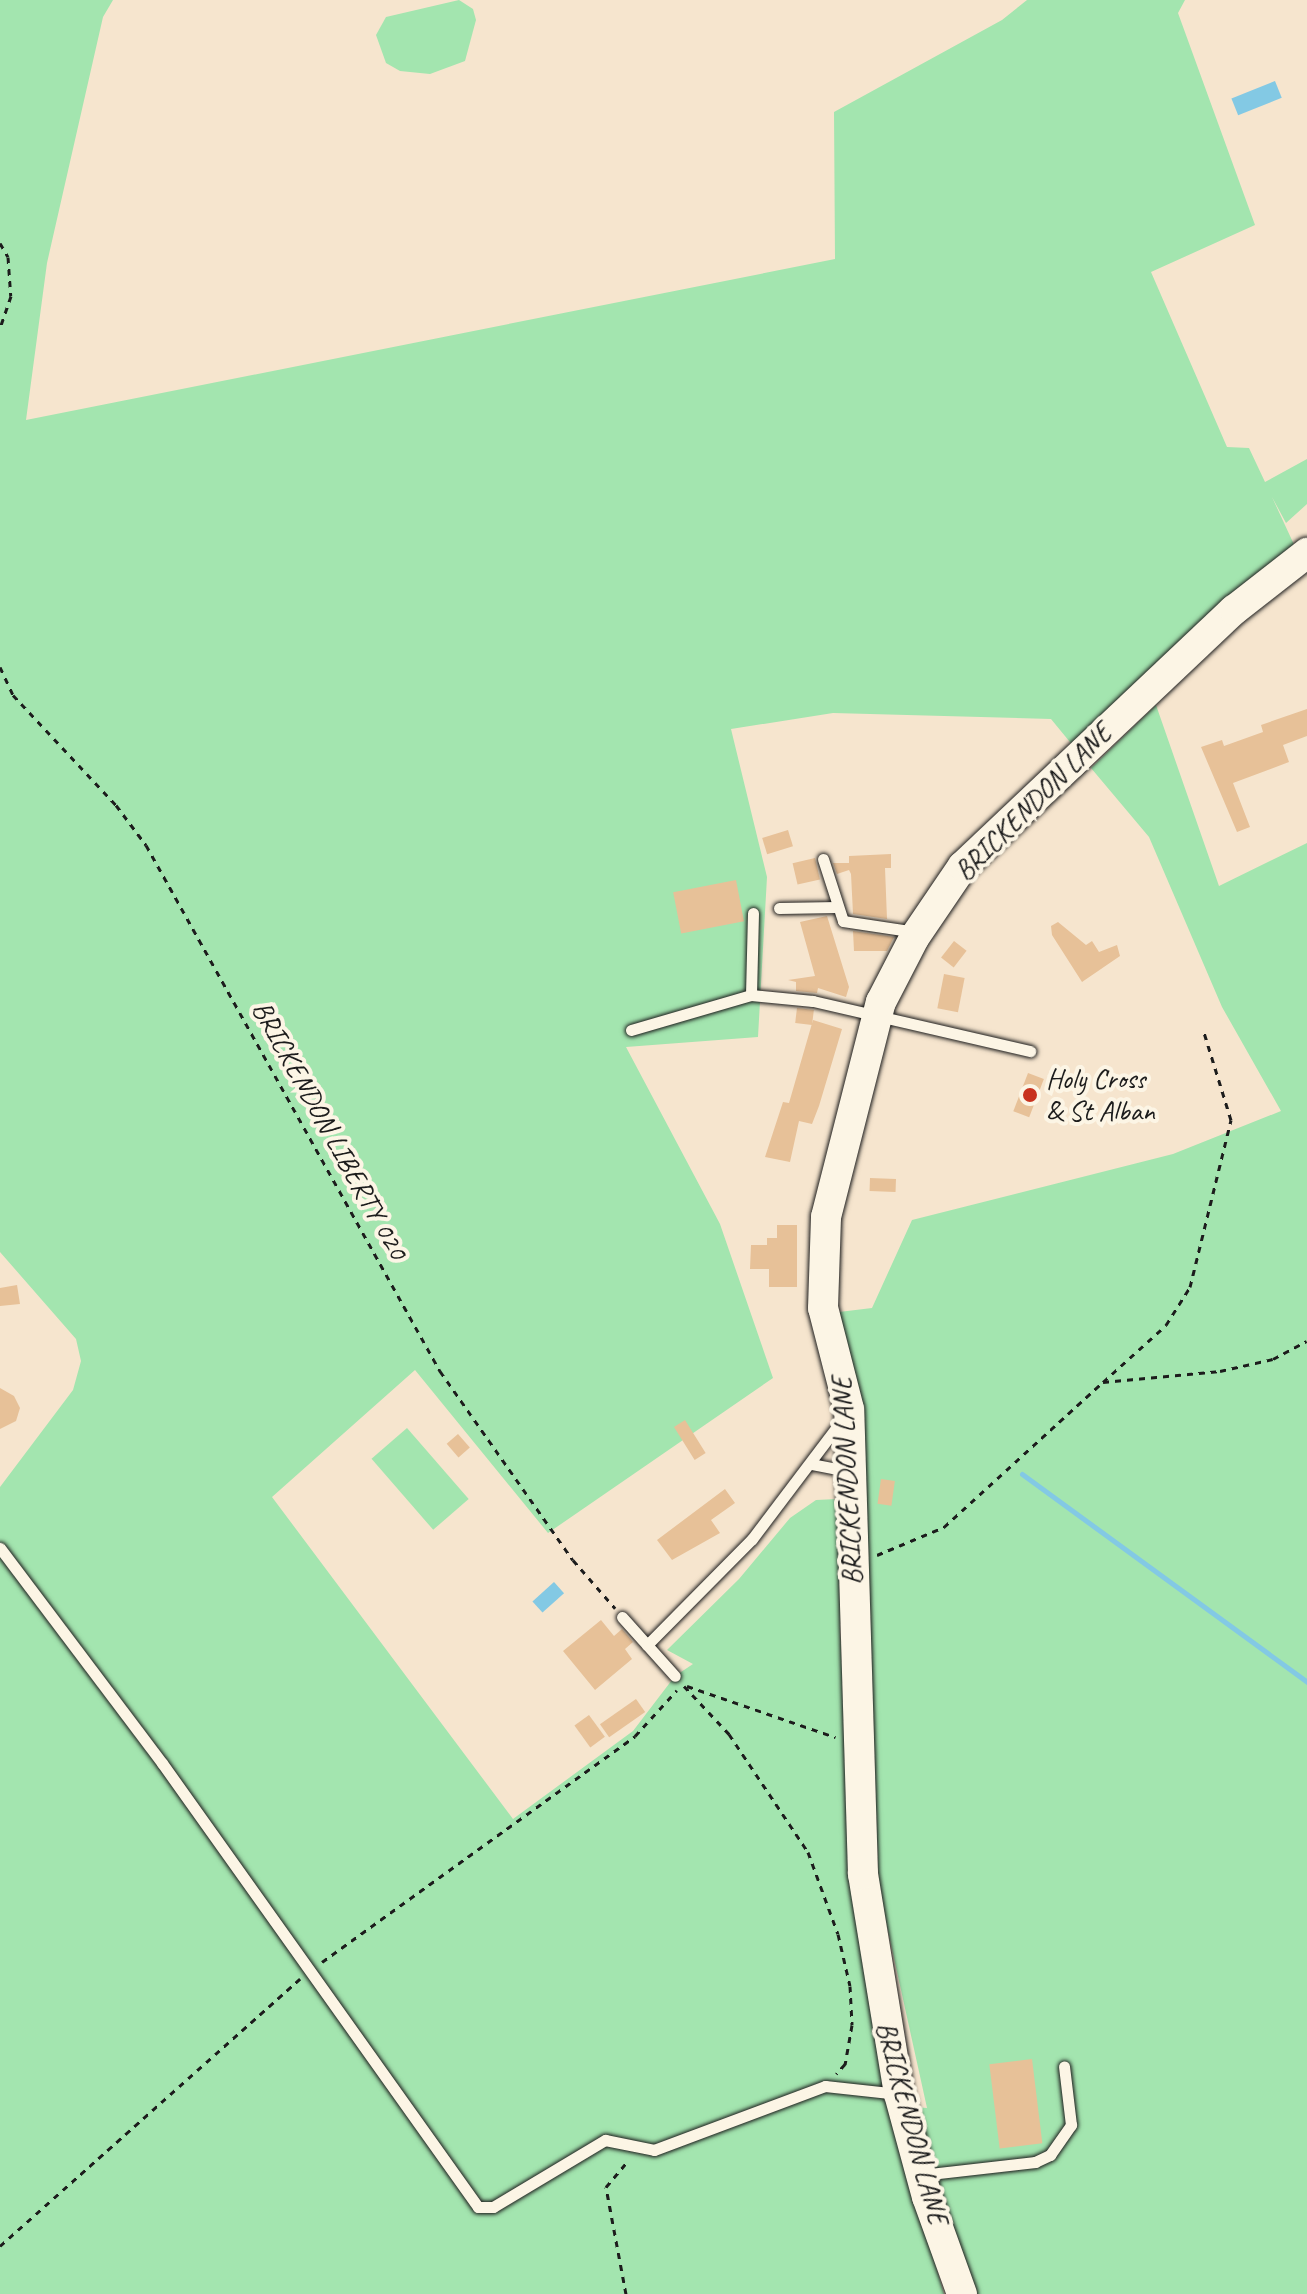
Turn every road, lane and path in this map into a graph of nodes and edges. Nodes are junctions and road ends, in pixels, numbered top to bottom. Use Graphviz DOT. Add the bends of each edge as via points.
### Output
graph roads {
  1 [pos="0,243"];
  2 [pos="0,328"];
  3 [pos="1307,553"];
  4 [pos="0,667"];
  5 [pos="823,859"];
  6 [pos="837,907"];
  7 [pos="779,908"];
  8 [pos="753,913"];
  9 [pos="914,938"];
  10 [pos="751,995"];
  11 [pos="876,1018"];
  12 [pos="1203,1029"];
  13 [pos="631,1030"];
  14 [pos="1030,1051"];
  15 [pos="1307,1341"];
  16 [pos="1103,1382"];
  17 [pos="849,1409"];
  18 [pos="811,1464"];
  19 [pos="851,1473"];
  20 [pos="0,1548"];
  21 [pos="851,1564"];
  22 [pos="622,1617"];
  23 [pos="647,1645"];
  24 [pos="679,1680"];
  25 [pos="857,1746"];
  26 [pos="310,1970"];
  27 [pos="1064,2066"];
  28 [pos="825,2086"];
  29 [pos="899,2094"];
  30 [pos="654,2150"];
  31 [pos="921,2175"];
  32 [pos="0,2246"];
  33 [pos="626,2294"];
  34 [pos="962,2294"];
  1 -- 2 [label="path" via="8,257 11,296"];
  3 -- 9 [label="street, BRICKENDON LANE" via="1234,610 974,855"];
  4 -- 22 [label="path, BRICKENDON LIBERTY 020" via="13,695 116,805 146,845 440,1371 573,1560"];
  5 -- 6 [label="lane"];
  6 -- 7 [label="lane"];
  6 -- 9 [label="lane" via="843,921 909,931"];
  8 -- 10 [label="lane"];
  9 -- 11 [label="street, BRICKENDON LANE"];
  10 -- 11 [label="lane" via="813,1001"];
  10 -- 13 [label="lane"];
  11 -- 14 [label="lane"];
  11 -- 17 [label="street, BRICKENDON LANE" via="834,1176 822,1261 823,1308 843,1369"];
  12 -- 16 [label="path" via="1231,1120 1190,1287 1166,1325"];
  15 -- 16 [label="path" via="1273,1359 1220,1371 1170,1380"];
  16 -- 21 [label="path" via="944,1527"];
  17 -- 18 [label="lane"];
  17 -- 19 [label="street, BRICKENDON LANE"];
  18 -- 19 [label="lane"];
  18 -- 23 [label="lane" via="732,1562"];
  19 -- 21 [label="street, BRICKENDON LANE"];
  20 -- 26 [label="lane"];
  21 -- 25 [label="street, BRICKENDON LANE"];
  22 -- 23 [label="lane"];
  23 -- 24 [label="lane"];
  24 -- 25 [label="path"];
  24 -- 26 [label="path" via="635,1736"];
  24 -- 28 [label="path" via="729,1734 808,1852 838,1934 852,2025 845,2064"];
  25 -- 29 [label="street, BRICKENDON LANE" via="863,1874"];
  26 -- 30 [label="lane" via="478,2207 493,2207 605,2140"];
  26 -- 32 [label="path"];
  27 -- 31 [label="lane" via="1071,2125 1050,2155 1035,2162"];
  28 -- 29 [label="lane"];
  28 -- 30 [label="lane"];
  29 -- 31 [label="street, BRICKENDON LANE"];
  30 -- 33 [label="path" via="624,2162 606,2187"];
  31 -- 34 [label="street, BRICKENDON LANE"];
}
